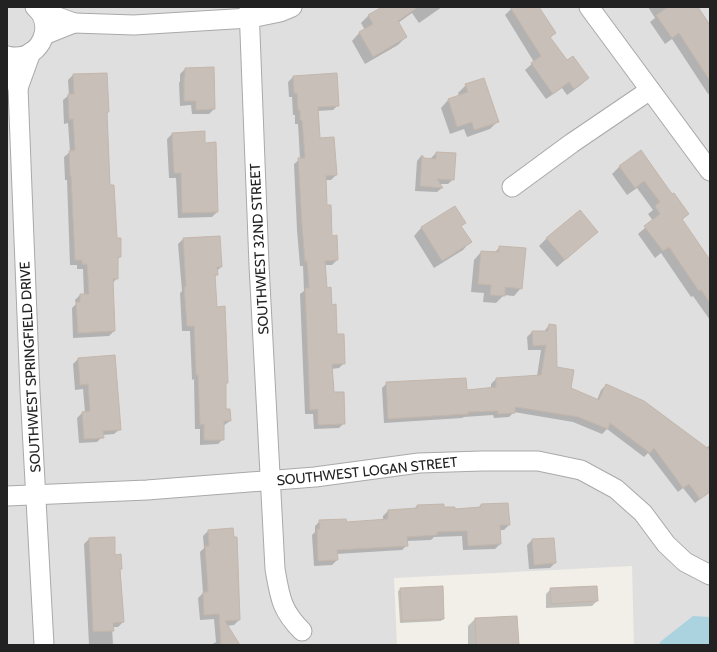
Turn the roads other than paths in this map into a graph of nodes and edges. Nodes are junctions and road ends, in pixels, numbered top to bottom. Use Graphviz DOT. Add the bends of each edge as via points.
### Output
graph roads {
  1 [pos="292,7"];
  2 [pos="589,7"];
  3 [pos="37,9"];
  4 [pos="249,12"];
  5 [pos="74,23"];
  6 [pos="44,35"];
  7 [pos="31,52"];
  8 [pos="7,56"];
  9 [pos="18,88"];
  10 [pos="650,90"];
  11 [pos="710,171"];
  12 [pos="512,187"];
  13 [pos="270,481"];
  14 [pos="37,495"];
  15 [pos="7,496"];
  16 [pos="710,575"];
  17 [pos="302,631"];
  18 [pos="44,645"];
  1 -- 4 [label="street" via="280,12"];
  2 -- 10 [label="street"];
  3 -- 5 [label="street"];
  3 -- 6 [label="street" via="44,18"];
  4 -- 5 [label="street" via="134,25"];
  4 -- 13 [label="street, SOUTHWEST 32ND STREET"];
  5 -- 6 [label="street"];
  6 -- 7 [label="street" via="41,43"];
  7 -- 8 [label="street" via="18,58"];
  7 -- 9 [label="street"];
  8 -- 9 [label="street"];
  9 -- 14 [label="street, SOUTHWEST SPRINGFIELD DRIVE" via="30,391"];
  10 -- 11 [label="street"];
  10 -- 12 [label="street"];
  13 -- 14 [label="street, SOUTHWEST LOGAN STREET"];
  13 -- 16 [label="street, SOUTHWEST LOGAN STREET" via="419,464 482,461 538,461 581,470 616,489 643,513 671,549 685,562"];
  13 -- 17 [label="street, SOUTHWEST 32ND STREET" via="275,569 279,593 282,604"];
  14 -- 15 [label="street, SOUTHWEST LOGAN STREET"];
  14 -- 18 [label="street, SOUTHWEST SPRINGFIELD DRIVE"];
}
